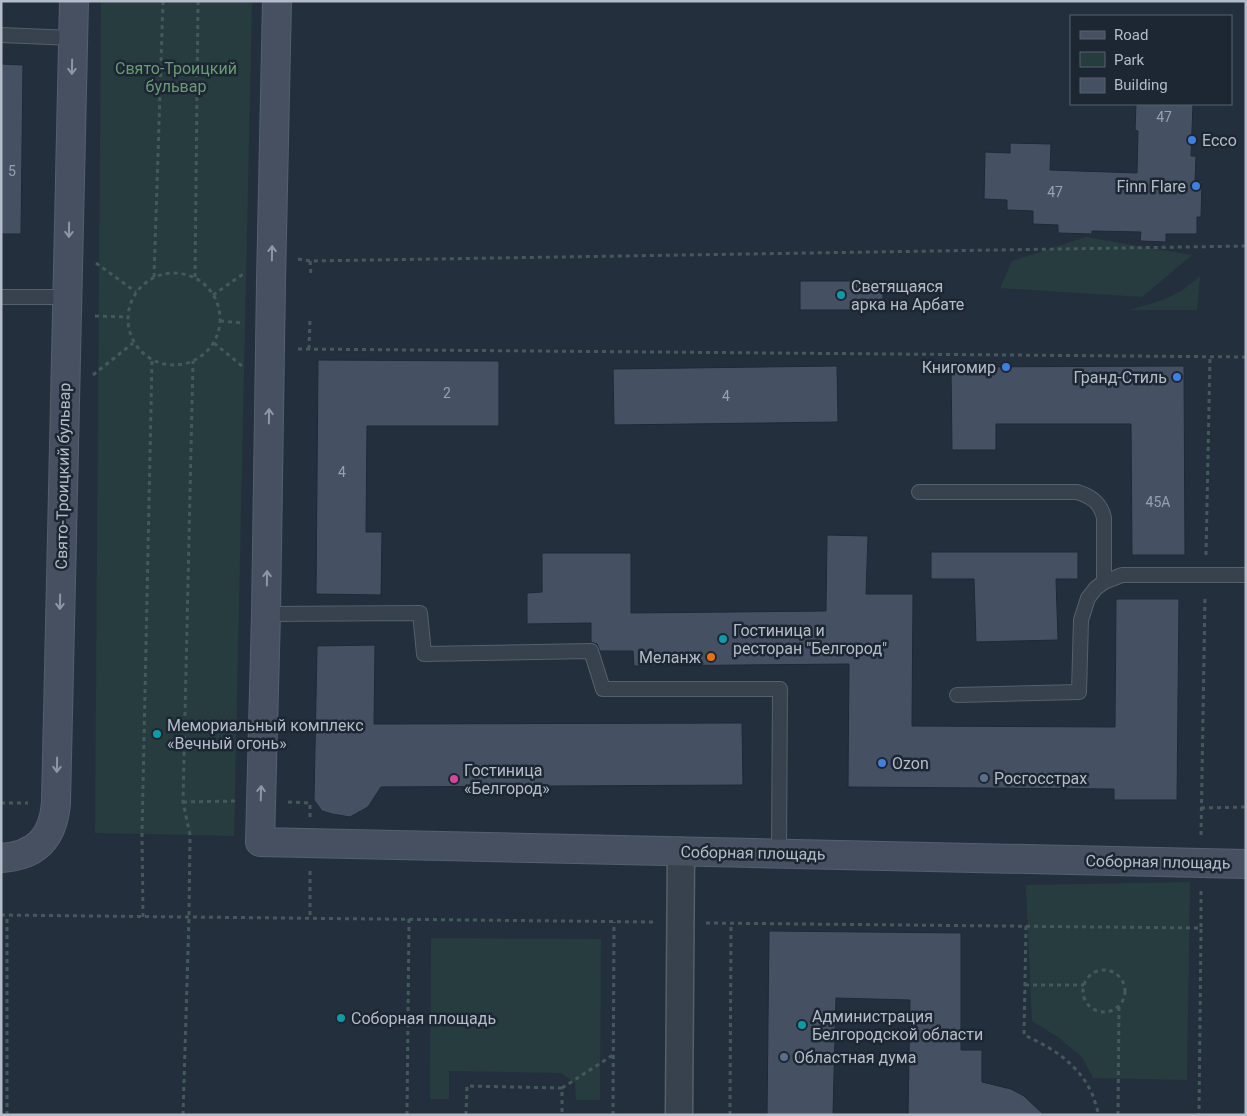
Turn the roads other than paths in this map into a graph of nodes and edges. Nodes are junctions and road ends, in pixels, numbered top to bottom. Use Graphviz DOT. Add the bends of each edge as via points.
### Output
graph roads {
  1 [pos="74,1"];
  2 [pos="277,1"];
  3 [pos="1,35"];
  4 [pos="73,38"];
  5 [pos="1,297"];
  6 [pos="67,297"];
  7 [pos="919,492"];
  8 [pos="1246,575"];
  9 [pos="1104,582"];
  10 [pos="266,614"];
  11 [pos="957,695"];
  12 [pos="681,852"];
  13 [pos="779,853"];
  14 [pos="1,858"];
  15 [pos="1246,864"];
  16 [pos="679,1115"];
  1 -- 4 [label="street, Свято-Троицкий бульвар"];
  10 -- 2 [label="street, one-way"];
  3 -- 4 [label="lane"];
  4 -- 6 [label="street, Свято-Троицкий бульвар, one-way"];
  5 -- 6 [label="lane"];
  6 -- 14 [label="street, Свято-Троицкий бульвар, one-way" via="55,817 50,830 30,852"];
  7 -- 9 [label="lane" via="1076,492 1087,495 1098,505 1104,518"];
  8 -- 9 [label="lane" via="1122,575"];
  9 -- 11 [label="lane" via="1088,598 1081,620 1080,692"];
  12 -- 10 [label="street, Соборная площадь, one-way" via="260,842"];
  10 -- 13 [label="lane" via="420,613 424,654 591,652 603,688 780,689"];
  12 -- 13 [label="street, Соборная площадь"];
  12 -- 16 [label="street"];
  13 -- 15 [label="street, Соборная площадь"];
}
